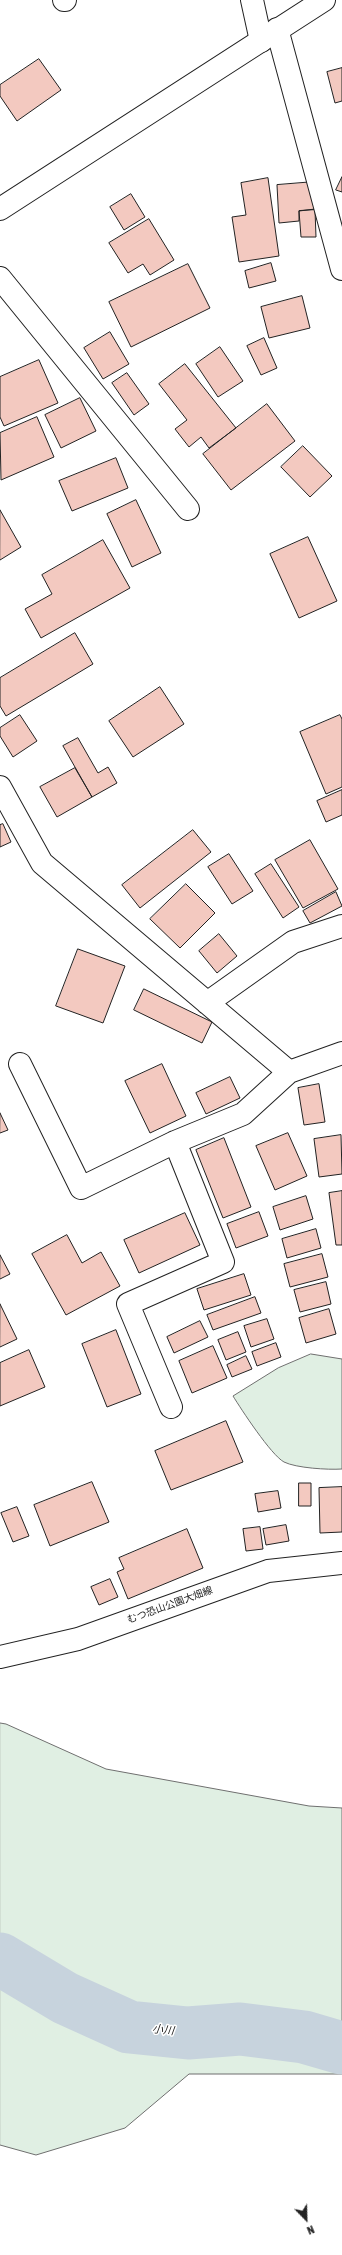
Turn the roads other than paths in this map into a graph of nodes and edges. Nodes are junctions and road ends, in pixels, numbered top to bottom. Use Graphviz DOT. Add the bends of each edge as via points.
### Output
graph roads {
  1 [pos="252,0"];
  2 [pos="324,0"];
  3 [pos="269,35"];
  4 [pos="0,209"];
  5 [pos="342,269"];
  6 [pos="0,278"];
  7 [pos="188,509"];
  8 [pos="0,787"];
  9 [pos="342,926"];
  10 [pos="207,1002"];
  11 [pos="342,1053"];
  12 [pos="20,1064"];
  13 [pos="289,1072"];
  14 [pos="175,1142"];
  15 [pos="171,1407"];
  16 [pos="342,1563"];
  17 [pos="0,1657"];
  1 -- 3 [label="street"];
  2 -- 3 [label="street"];
  3 -- 4 [label="street"];
  3 -- 5 [label="street"];
  6 -- 7 [label="street"];
  8 -- 10 [label="street" via="42,863"];
  9 -- 10 [label="street" via="293,942"];
  10 -- 13 [label="street"];
  11 -- 13 [label="street"];
  12 -- 14 [label="street" via="81,1188"];
  13 -- 14 [label="street" via="242,1114"];
  14 -- 15 [label="street" via="223,1262 128,1304"];
  16 -- 17 [label="street, むつ恐山公園大畑線" via="268,1571 78,1638"];
}
